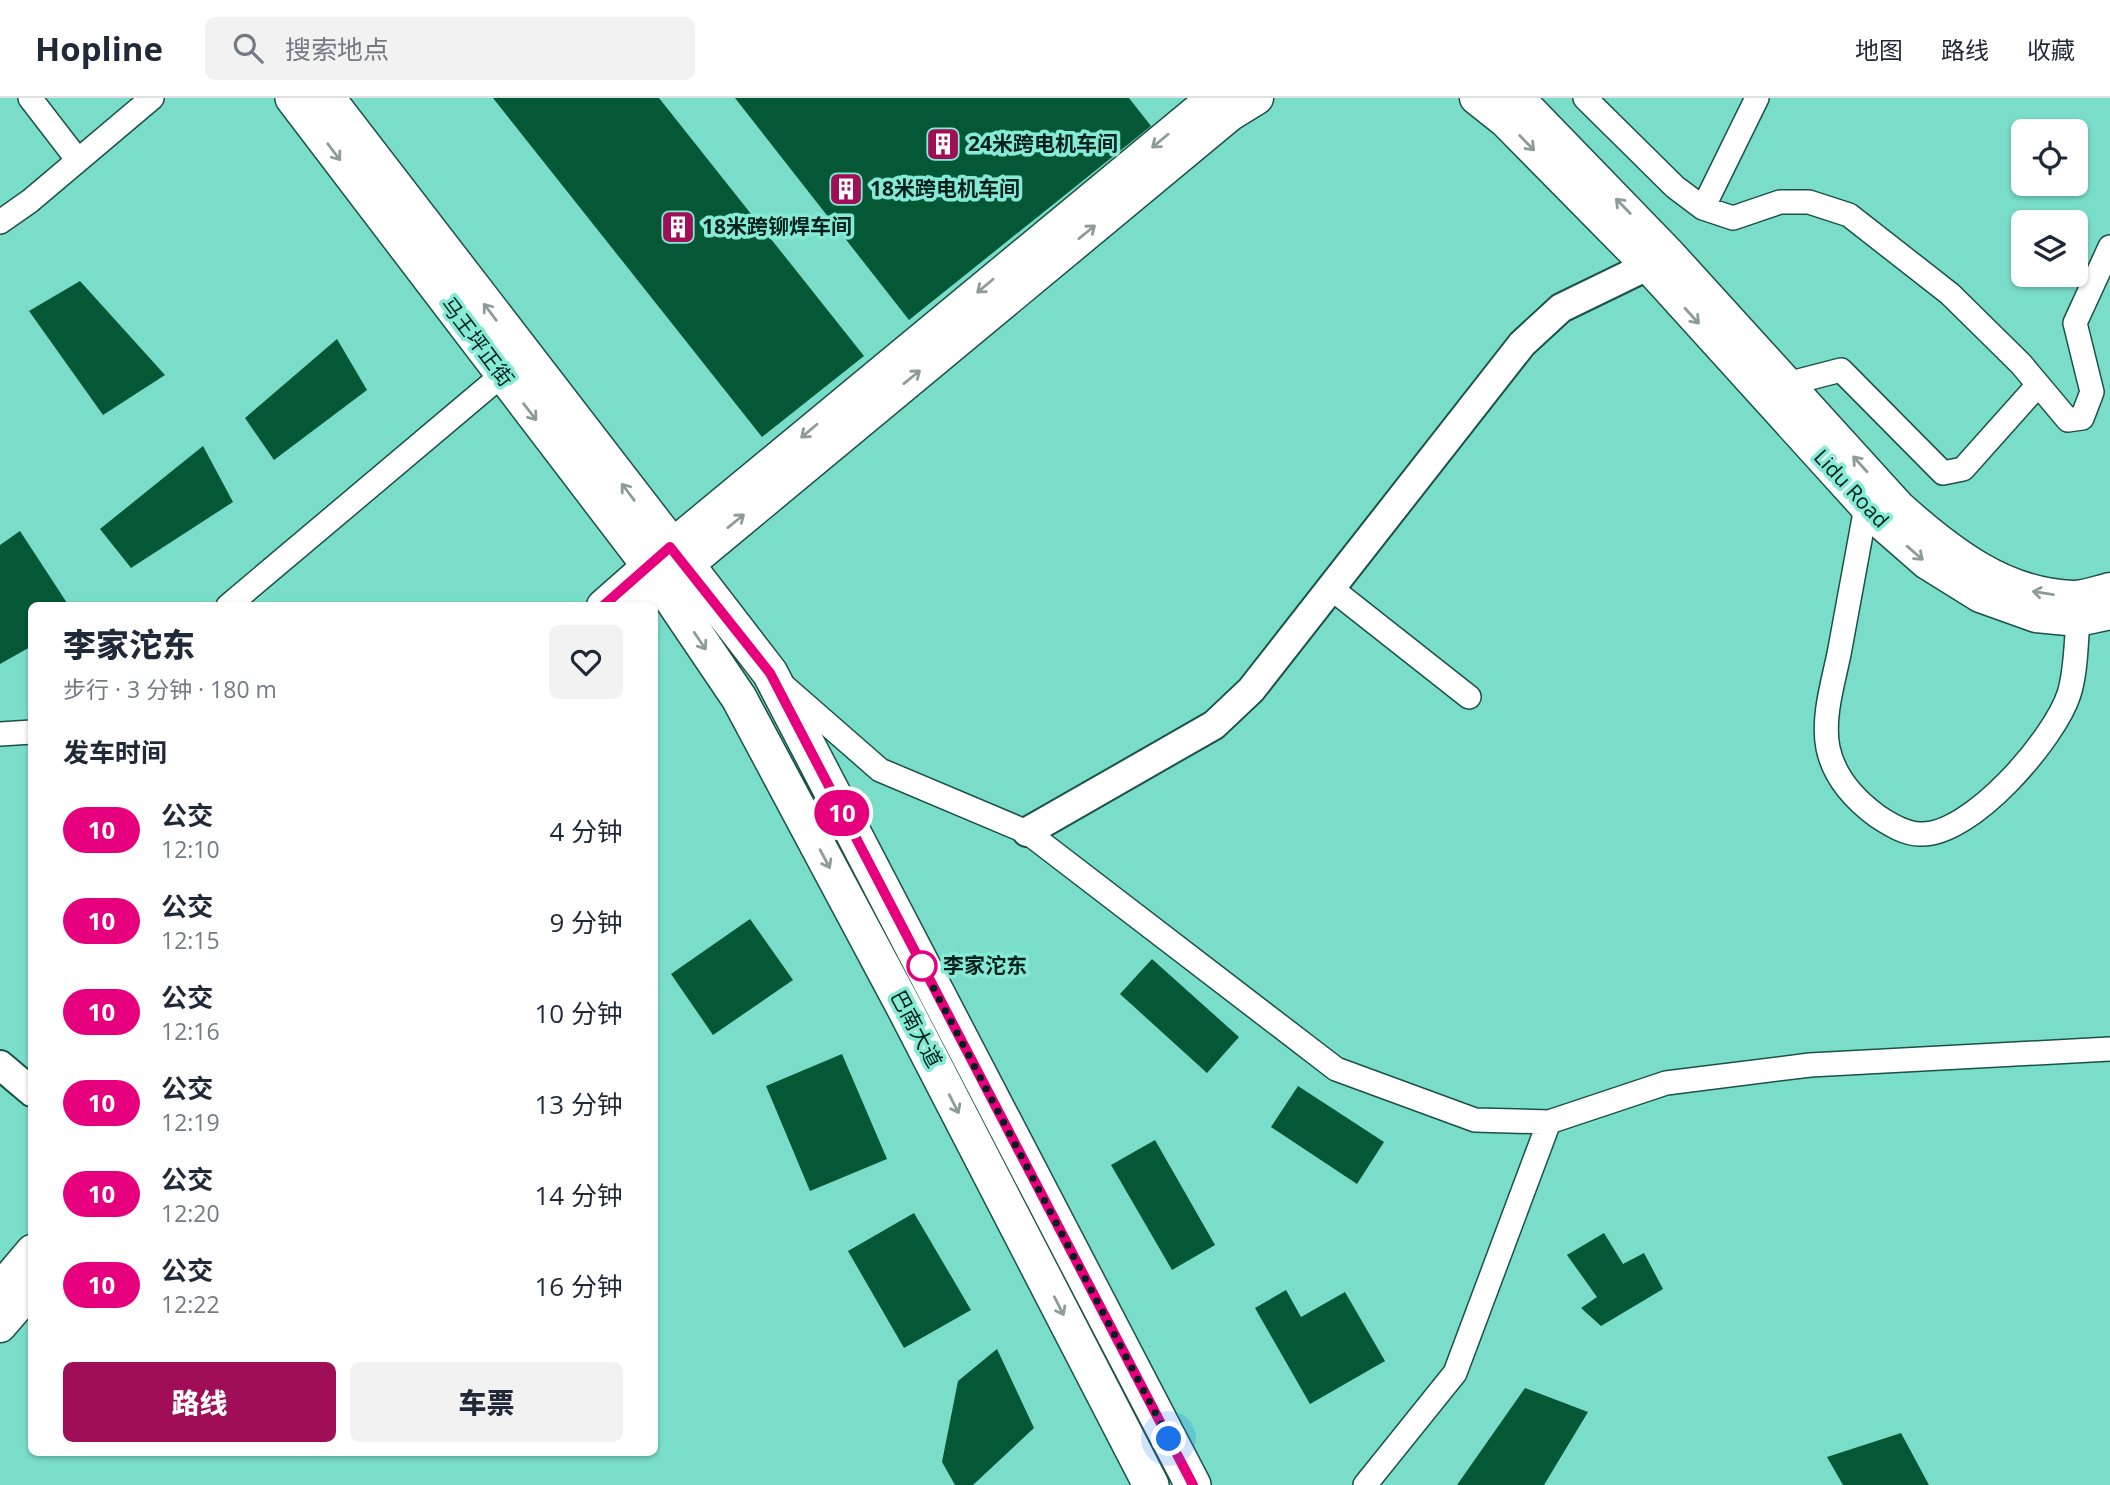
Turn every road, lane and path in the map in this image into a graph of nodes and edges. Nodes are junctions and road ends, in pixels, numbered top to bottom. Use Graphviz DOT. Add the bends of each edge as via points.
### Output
graph roads {
  1 [pos="30,98"];
  2 [pos="152,98"];
  3 [pos="293,98"];
  4 [pos="327,98"];
  5 [pos="1213,98"];
  6 [pos="1257,98"];
  7 [pos="1476,98"];
  8 [pos="1518,98"];
  9 [pos="1584,98"];
  10 [pos="1757,98"];
  11 [pos="77,159"];
  12 [pos="1703,208"];
  13 [pos="0,222"];
  14 [pos="2110,247"];
  15 [pos="1658,260"];
  16 [pos="502,375"];
  17 [pos="1787,384"];
  18 [pos="2038,385"];
  19 [pos="1866,507"];
  20 [pos="661,573"];
  21 [pos="1332,589"];
  22 [pos="2110,589"];
  23 [pos="233,602"];
  24 [pos="610,602"];
  25 [pos="2110,613"];
  26 [pos="2078,620"];
  27 [pos="770,673"];
  28 [pos="1469,697"];
  29 [pos="28,733"];
  30 [pos="0,734"];
  31 [pos="1027,832"];
  32 [pos="2110,1049"];
  33 [pos="0,1065"];
  34 [pos="28,1089"];
  35 [pos="1549,1122"];
  36 [pos="28,1256"];
  37 [pos="0,1289"];
  38 [pos="28,1294"];
  39 [pos="0,1326"];
  40 [pos="1151,1485"];
  41 [pos="1193,1485"];
  42 [pos="1365,1485"];
  1 -- 11 [label="street"];
  2 -- 11 [label="street"];
  3 -- 16 [label="main road, 马王坪正街, one-way"];
  20 -- 4 [label="main road, 马王坪正街, one-way"];
  5 -- 20 [label="main road, one-way"];
  20 -- 6 [label="main road, one-way" via="1220,122"];
  7 -- 15 [label="main road, one-way"];
  15 -- 8 [label="main road, one-way"];
  9 -- 12 [label="street" via="1675,187"];
  10 -- 12 [label="street"];
  11 -- 13 [label="street"];
  12 -- 18 [label="street" via="1733,218 1780,202 1809,202 1849,215 1950,294"];
  14 -- 18 [label="street" via="2075,323 2092,392 2082,418 2068,420"];
  15 -- 17 [label="main road, Lidu Road"];
  15 -- 19 [label="main road, Lidu Road, one-way"];
  15 -- 21 [label="street" via="1562,308 1522,344"];
  16 -- 20 [label="main road, 马王坪正街, one-way"];
  16 -- 23 [label="street"];
  17 -- 18 [label="street" via="1841,370 1943,473 1963,469"];
  22 -- 17 [label="main road, Lidu Road, one-way" via="2075,597 2034,592 1990,575 1940,544 1899,507"];
  19 -- 26 [label="main road, Lidu Road, one-way" via="1927,564 1980,596 2036,616"];
  19 -- 26 [label="street" via="1828,711 1828,747 1838,777 1863,805 1891,825 1921,835 1946,828 1977,811 2006,785 2054,729 2070,693"];
  20 -- 24 [label="main road"];
  20 -- 27 [label="main road, 巴南大道"];
  20 -- 40 [label="main road, 巴南大道, one-way" via="739,698 911,1019"];
  21 -- 28 [label="street"];
  21 -- 31 [label="street" via="1251,690 1214,725"];
  25 -- 26 [label="main road, Lidu Road"];
  27 -- 31 [label="street" via="880,770"];
  27 -- 41 [label="main road, 巴南大道"];
  29 -- 30 [label="street"];
  31 -- 35 [label="street" via="1336,1069 1475,1120"];
  32 -- 35 [label="street" via="1810,1065 1666,1083"];
  33 -- 34 [label="street"];
  35 -- 42 [label="street" via="1455,1373"];
  36 -- 37 [label="main road"];
  38 -- 39 [label="main road"];
}
